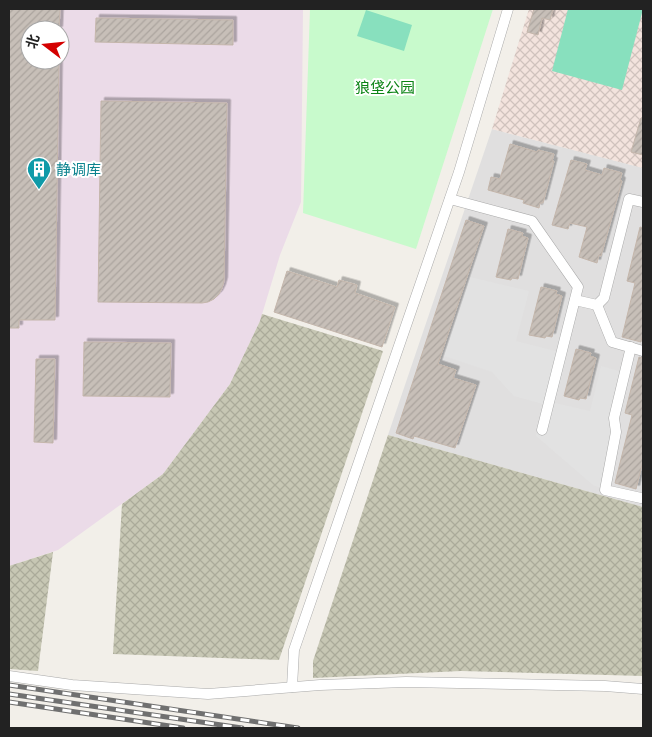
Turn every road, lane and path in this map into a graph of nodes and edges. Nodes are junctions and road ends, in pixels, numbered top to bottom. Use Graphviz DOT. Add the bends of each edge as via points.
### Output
graph roads {
  1 [pos="508,9"];
  2 [pos="450,199"];
  3 [pos="643,202"];
  4 [pos="575,300"];
  5 [pos="597,305"];
  6 [pos="631,347"];
  7 [pos="643,351"];
  8 [pos="542,430"];
  9 [pos="641,498"];
  10 [pos="9,676"];
  11 [pos="292,688"];
  12 [pos="643,688"];
  1 -- 2 [label="street"];
  2 -- 4 [label="street" via="532,221 578,287"];
  2 -- 11 [label="street" via="294,650"];
  3 -- 5 [label="street" via="629,199 604,298"];
  4 -- 5 [label="street"];
  4 -- 8 [label="street"];
  5 -- 6 [label="street" via="612,342"];
  6 -- 7 [label="street"];
  6 -- 9 [label="street" via="614,418 616,432 605,490"];
  10 -- 11 [label="street" via="72,685 208,694"];
  11 -- 12 [label="street" via="406,682"];
}
